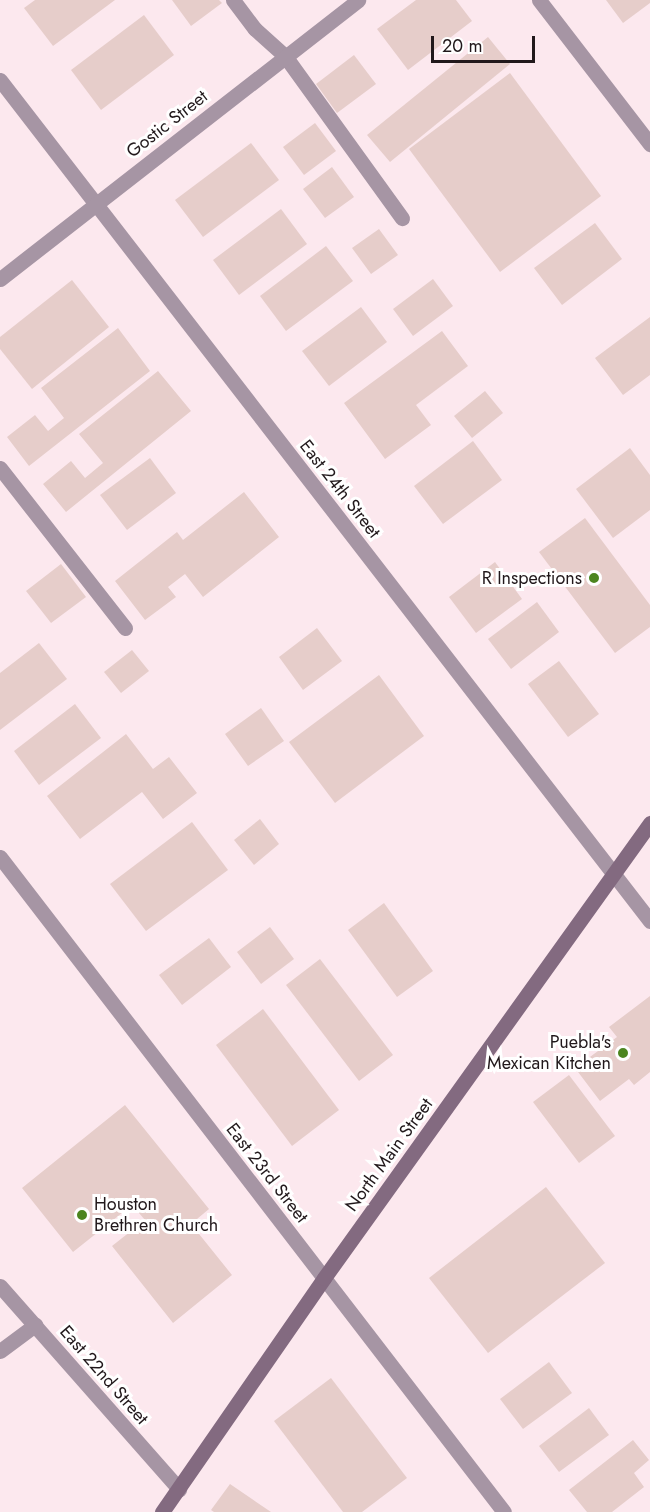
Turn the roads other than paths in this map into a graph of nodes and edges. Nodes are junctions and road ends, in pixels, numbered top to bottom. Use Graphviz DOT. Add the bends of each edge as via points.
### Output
graph roads {
  1 [pos="233,0"];
  2 [pos="358,0"];
  3 [pos="539,0"];
  4 [pos="285,56"];
  5 [pos="0,80"];
  6 [pos="650,144"];
  7 [pos="96,204"];
  8 [pos="402,218"];
  9 [pos="0,279"];
  10 [pos="0,468"];
  11 [pos="125,628"];
  12 [pos="650,823"];
  13 [pos="0,857"];
  14 [pos="614,874"];
  15 [pos="650,921"];
  16 [pos="324,1278"];
  17 [pos="0,1286"];
  18 [pos="35,1325"];
  19 [pos="0,1351"];
  20 [pos="179,1489"];
  21 [pos="162,1512"];
  22 [pos="504,1512"];
  1 -- 4 [label="street" via="255,29"];
  2 -- 4 [label="street, Gostic Street"];
  3 -- 6 [label="street"];
  4 -- 7 [label="street, Gostic Street"];
  4 -- 8 [label="street"];
  5 -- 7 [label="street, East 24th Street"];
  7 -- 9 [label="street, Gostic Street"];
  7 -- 14 [label="street, East 24th Street"];
  10 -- 11 [label="street"];
  12 -- 14 [label="main road, North Main Street"];
  13 -- 16 [label="street, East 23rd Street"];
  14 -- 15 [label="street, East 24th Street"];
  14 -- 16 [label="main road, North Main Street"];
  16 -- 20 [label="main road, North Main Street"];
  16 -- 22 [label="street, East 23rd Street"];
  17 -- 18 [label="street, East 22nd Street"];
  18 -- 19 [label="street"];
  18 -- 20 [label="street, East 22nd Street"];
  20 -- 21 [label="main road, North Main Street"];
}
